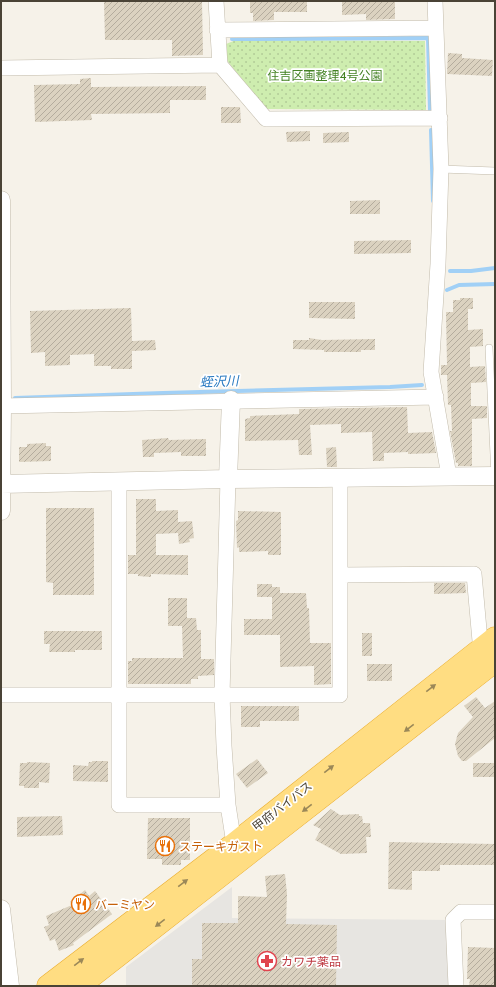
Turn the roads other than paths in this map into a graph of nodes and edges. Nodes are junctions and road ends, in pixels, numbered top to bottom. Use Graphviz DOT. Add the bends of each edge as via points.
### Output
graph roads {
  1 [pos="216,1"];
  2 [pos="435,1"];
  3 [pos="436,28"];
  4 [pos="217,30"];
  5 [pos="220,65"];
  6 [pos="1,68"];
  7 [pos="440,118"];
  8 [pos="441,169"];
  9 [pos="495,171"];
  10 [pos="1,200"];
  11 [pos="1,276"];
  12 [pos="489,348"];
  13 [pos="436,397"];
  14 [pos="231,400"];
  15 [pos="2,406"];
  16 [pos="449,476"];
  17 [pos="495,476"];
  18 [pos="228,479"];
  19 [pos="340,479"];
  20 [pos="119,481"];
  21 [pos="1,484"];
  22 [pos="1,511"];
  23 [pos="340,575"];
  24 [pos="491,648"];
  25 [pos="1,695"];
  26 [pos="119,695"];
  27 [pos="222,695"];
  28 [pos="228,805"];
  29 [pos="234,844"];
  30 [pos="1,909"];
  31 [pos="495,912"];
  32 [pos="10,986"];
  33 [pos="48,986"];
  34 [pos="79,986"];
  35 [pos="456,986"];
  1 -- 4 [label="street"];
  2 -- 3 [label="street"];
  3 -- 4 [label="street"];
  3 -- 7 [label="street"];
  4 -- 5 [label="street"];
  5 -- 6 [label="street"];
  5 -- 7 [label="street" via="266,119"];
  7 -- 8 [label="street"];
  8 -- 9 [label="lane"];
  8 -- 13 [label="street" via="431,372"];
  10 -- 11 [label="street"];
  11 -- 15 [label="street"];
  12 -- 17 [label="lane"];
  13 -- 14 [label="street"];
  13 -- 16 [label="street"];
  14 -- 15 [label="street"];
  14 -- 18 [label="street"];
  15 -- 21 [label="street"];
  16 -- 17 [label="street"];
  16 -- 19 [label="street"];
  18 -- 19 [label="street"];
  18 -- 20 [label="street"];
  18 -- 27 [label="street"];
  19 -- 23 [label="street"];
  20 -- 21 [label="street"];
  20 -- 26 [label="street"];
  21 -- 22 [label="street"];
  23 -- 24 [label="street" via="474,574 480,640"];
  23 -- 27 [label="street" via="340,695"];
  29 -- 24 [label="highway, 甲府バイパス, one-way"];
  24 -- 34 [label="highway, 甲府バイパス, one-way"];
  25 -- 26 [label="street"];
  26 -- 27 [label="street"];
  26 -- 28 [label="street" via="120,805"];
  27 -- 28 [label="street"];
  28 -- 29 [label="street"];
  33 -- 29 [label="highway, 甲府バイパス, one-way"];
  30 -- 32 [label="street"];
  31 -- 35 [label="street" via="461,912 453,920"];
}
